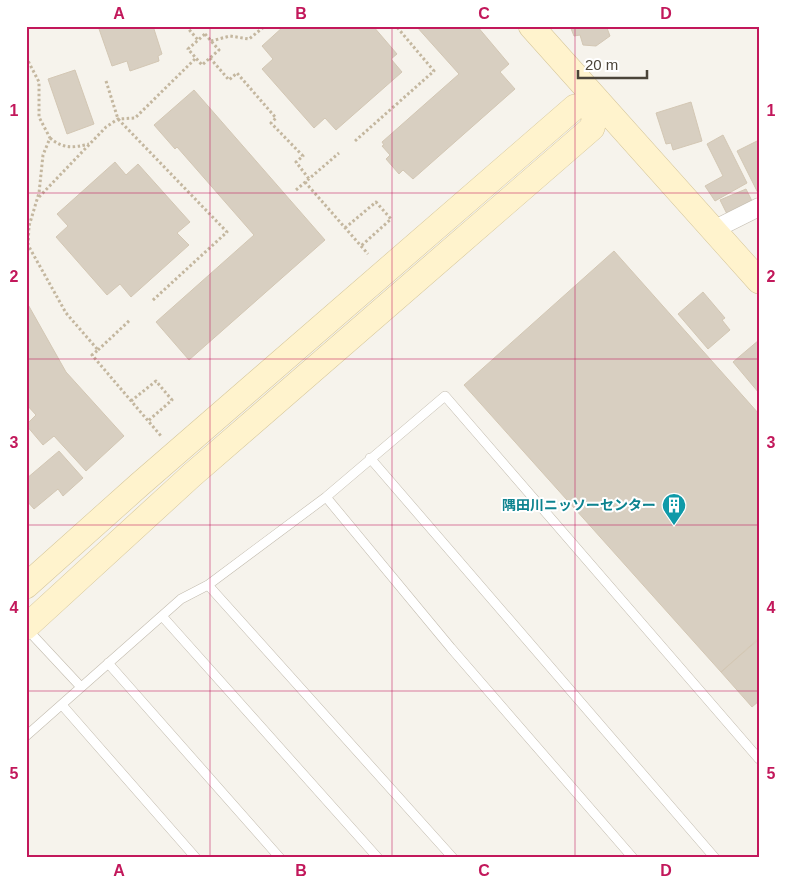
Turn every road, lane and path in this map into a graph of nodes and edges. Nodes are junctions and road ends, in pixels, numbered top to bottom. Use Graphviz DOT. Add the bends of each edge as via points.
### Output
graph roads {
  1 [pos="186,26"];
  2 [pos="265,26"];
  3 [pos="396,26"];
  4 [pos="531,26"];
  5 [pos="198,40"];
  6 [pos="211,41"];
  7 [pos="26,58"];
  8 [pos="196,58"];
  9 [pos="210,58"];
  10 [pos="106,81"];
  11 [pos="599,102"];
  12 [pos="118,119"];
  13 [pos="50,138"];
  14 [pos="355,141"];
  15 [pos="90,144"];
  16 [pos="339,153"];
  17 [pos="309,179"];
  18 [pos="305,182"];
  19 [pos="296,190"];
  20 [pos="36,199"];
  21 [pos="759,207"];
  22 [pos="346,228"];
  23 [pos="713,230"];
  24 [pos="27,245"];
  25 [pos="361,246"];
  26 [pos="368,254"];
  27 [pos="759,281"];
  28 [pos="152,301"];
  29 [pos="130,320"];
  30 [pos="98,350"];
  31 [pos="131,401"];
  32 [pos="148,421"];
  33 [pos="163,438"];
  34 [pos="370,458"];
  35 [pos="326,497"];
  36 [pos="208,584"];
  37 [pos="26,586"];
  38 [pos="162,616"];
  39 [pos="26,627"];
  40 [pos="108,663"];
  41 [pos="81,687"];
  42 [pos="62,705"];
  43 [pos="26,736"];
  44 [pos="759,758"];
  45 [pos="196,858"];
  46 [pos="280,858"];
  47 [pos="378,858"];
  48 [pos="453,858"];
  49 [pos="633,858"];
  50 [pos="715,858"];
  1 -- 5 [label="path"];
  2 -- 6 [label="path" via="249,39 230,36"];
  3 -- 14 [label="path" via="434,71"];
  4 -- 11 [label="street"];
  5 -- 6 [label="path" via="205,34"];
  5 -- 8 [label="path" via="188,49"];
  6 -- 9 [label="path" via="219,50"];
  7 -- 13 [label="path" via="39,82 39,117"];
  8 -- 9 [label="path" via="202,65"];
  8 -- 12 [label="path" via="135,118"];
  9 -- 17 [label="path" via="229,80 237,73 276,118 271,123 303,156 296,162"];
  10 -- 12 [label="path"];
  11 -- 23 [label="street"];
  11 -- 37 [label="street" via="575,107"];
  11 -- 39 [label="street" via="592,128 192,475"];
  12 -- 15 [label="path"];
  12 -- 28 [label="path" via="227,232"];
  13 -- 15 [label="path" via="67,148"];
  13 -- 20 [label="path" via="43,155"];
  15 -- 20 [label="path"];
  16 -- 17 [label="path"];
  17 -- 18 [label="path"];
  18 -- 19 [label="path"];
  18 -- 22 [label="path"];
  20 -- 24 [label="path"];
  21 -- 23 [label="street"];
  22 -- 25 [label="path"];
  22 -- 25 [label="path" via="376,202 390,219"];
  23 -- 27 [label="street"];
  24 -- 30 [label="path" via="66,313"];
  25 -- 26 [label="path"];
  29 -- 30 [label="path"];
  30 -- 31 [label="path" via="92,355"];
  31 -- 32 [label="path"];
  31 -- 32 [label="path" via="156,381 172,400"];
  32 -- 33 [label="path"];
  34 -- 35 [label="lane"];
  34 -- 44 [label="lane" via="445,396"];
  34 -- 50 [label="lane"];
  35 -- 36 [label="lane"];
  35 -- 49 [label="lane" via="451,648"];
  36 -- 38 [label="lane" via="181,599"];
  36 -- 48 [label="lane"];
  38 -- 40 [label="lane"];
  38 -- 47 [label="lane"];
  39 -- 41 [label="lane"];
  40 -- 41 [label="lane"];
  40 -- 46 [label="lane"];
  41 -- 42 [label="lane"];
  42 -- 43 [label="lane"];
  42 -- 45 [label="lane"];
}
